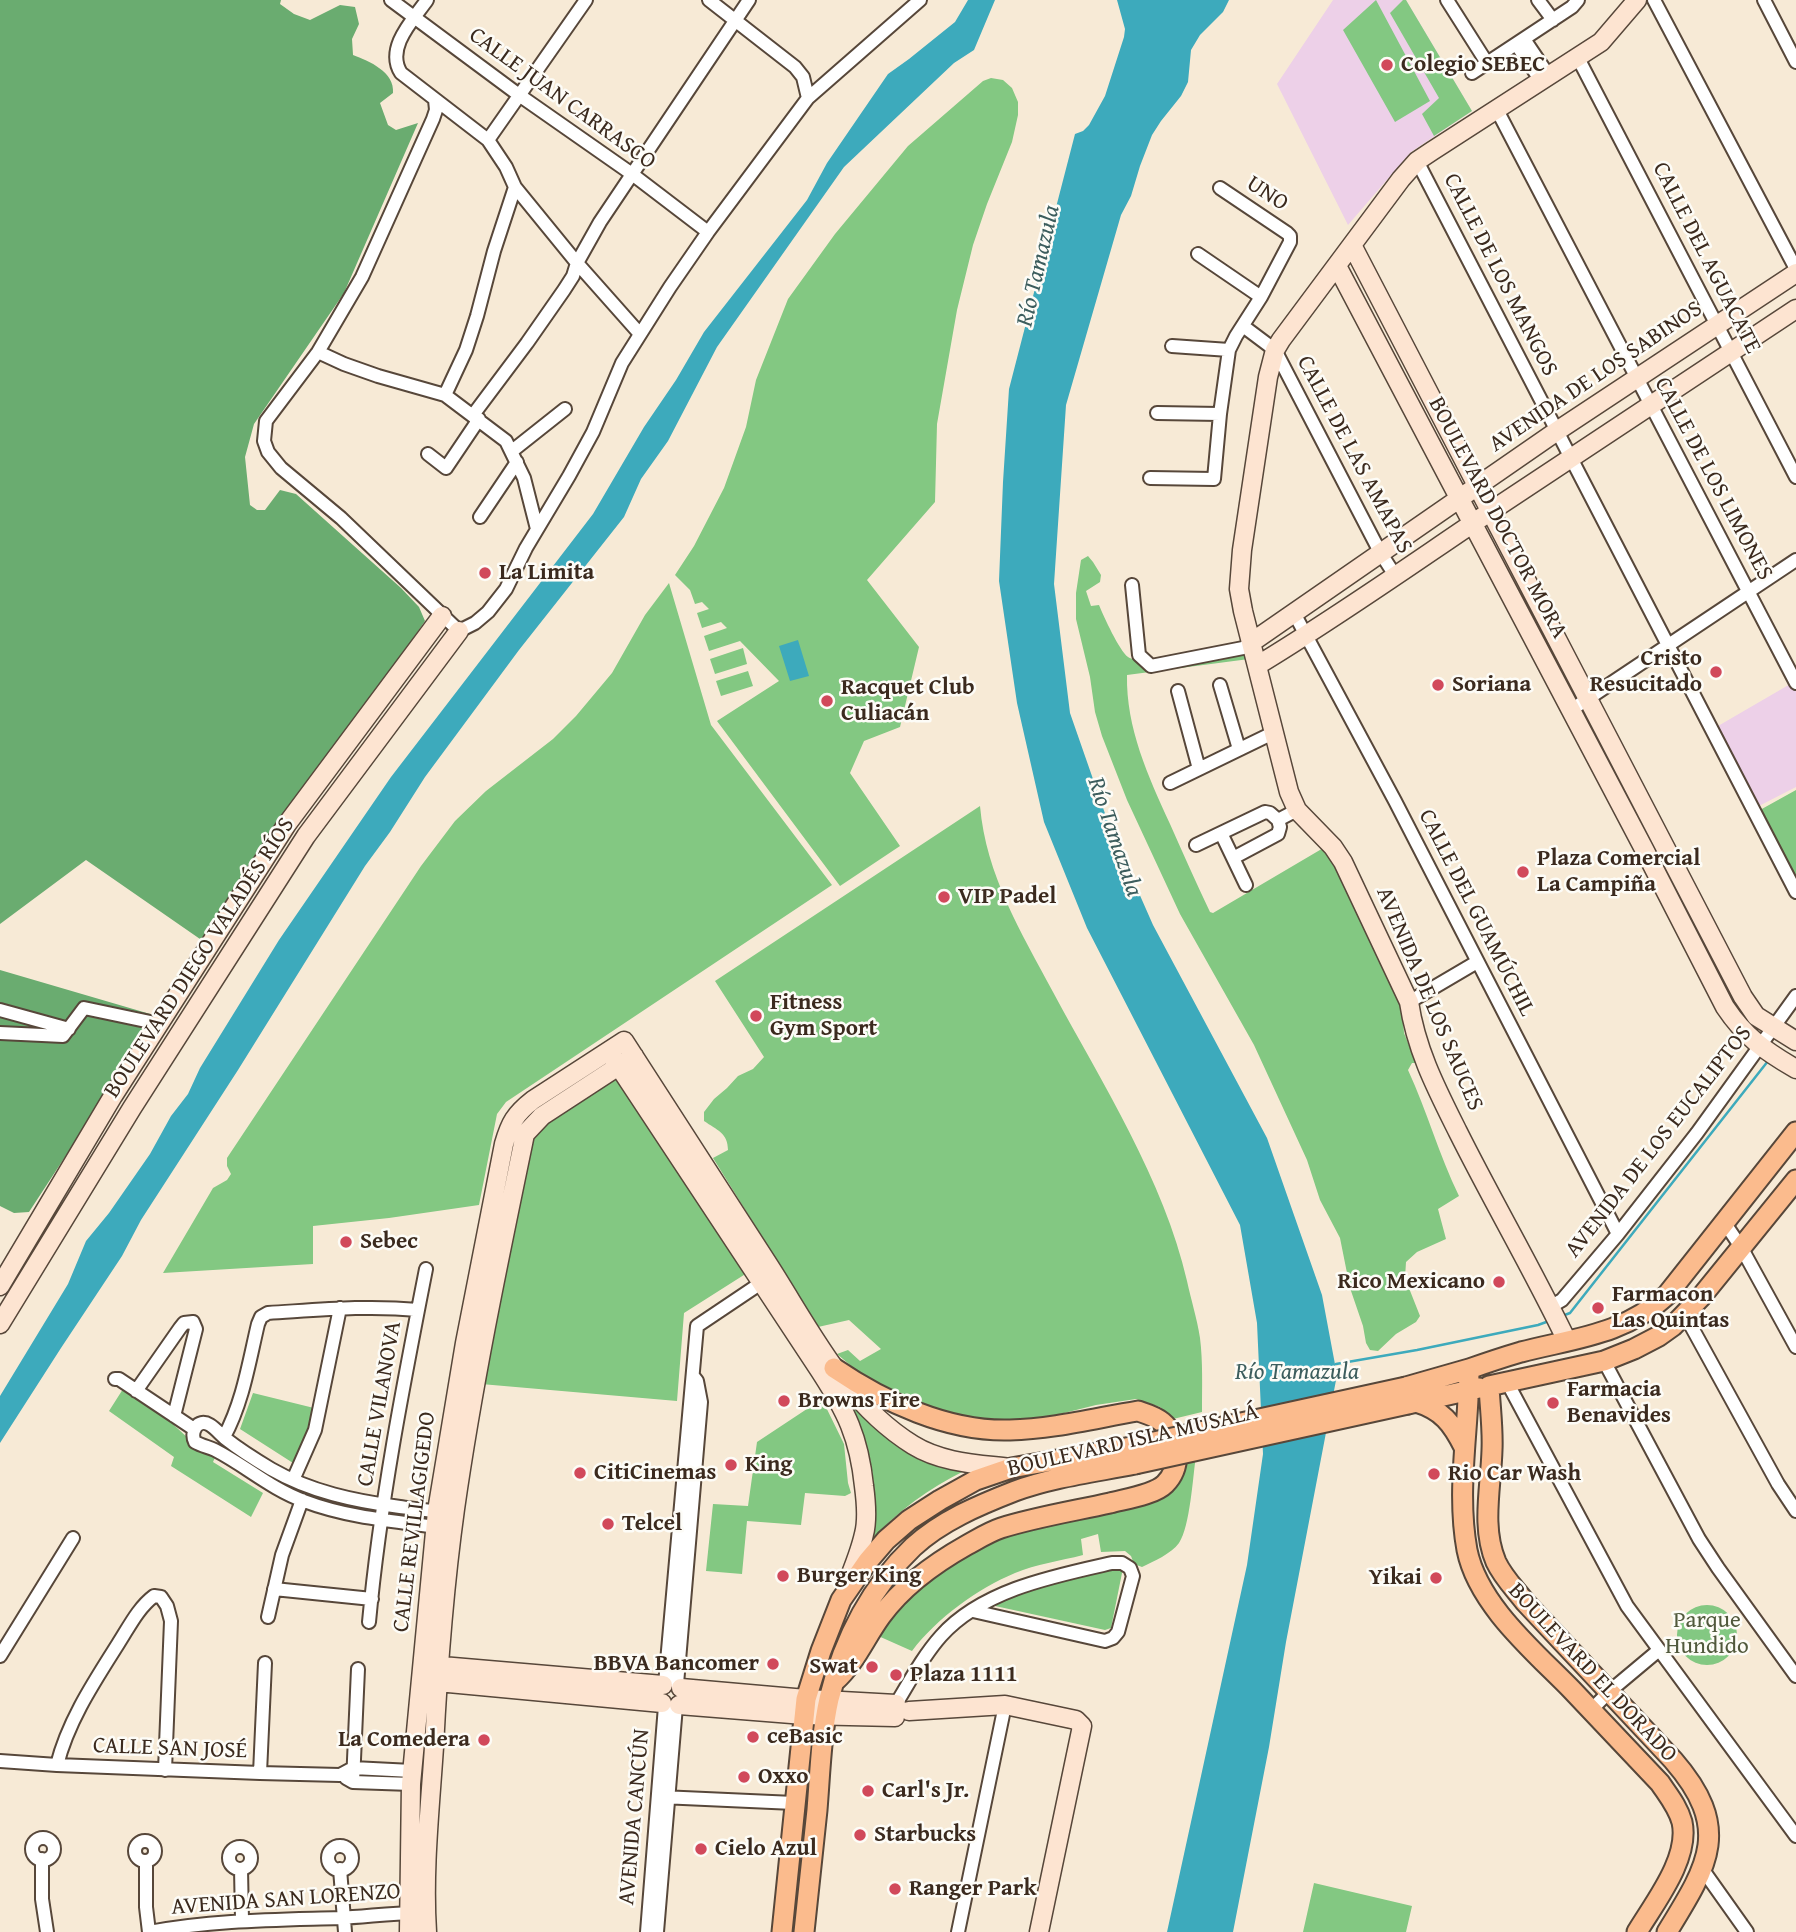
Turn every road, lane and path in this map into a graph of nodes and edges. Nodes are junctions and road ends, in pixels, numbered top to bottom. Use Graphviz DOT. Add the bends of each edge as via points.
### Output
graph roads {
  1 [pos="391,0"];
  2 [pos="427,0"];
  3 [pos="586,0"];
  4 [pos="709,0"];
  5 [pos="749,0"];
  6 [pos="920,0"];
  7 [pos="1447,0"];
  8 [pos="1538,0"];
  9 [pos="1578,0"];
  10 [pos="1637,0"];
  11 [pos="1654,0"];
  12 [pos="1764,0"];
  13 [pos="414,19"];
  14 [pos="734,19"];
  15 [pos="1553,20"];
  16 [pos="1520,42"];
  17 [pos="1578,58"];
  18 [pos="1796,62"];
  19 [pos="1487,63"];
  20 [pos="1472,73"];
  21 [pos="1545,78"];
  22 [pos="519,95"];
  23 [pos="808,98"];
  24 [pos="435,100"];
  25 [pos="1496,108"];
  26 [pos="488,141"];
  27 [pos="1417,161"];
  28 [pos="632,174"];
  29 [pos="515,187"];
  30 [pos="1220,188"];
  31 [pos="708,232"];
  32 [pos="1352,245"];
  33 [pos="1199,254"];
  34 [pos="577,263"];
  35 [pos="1337,265"];
  36 [pos="1796,271"];
  37 [pos="1261,297"];
  38 [pos="1796,309"];
  39 [pos="1243,326"];
  40 [pos="1717,326"];
  41 [pos="640,334"];
  42 [pos="1172,346"];
  43 [pos="1229,350"];
  44 [pos="1275,350"];
  45 [pos="318,352"];
  46 [pos="1731,352"];
  47 [pos="1637,378"];
  48 [pos="445,396"];
  49 [pos="1651,405"];
  50 [pos="565,409"];
  51 [pos="1157,413"];
  52 [pos="1220,414"];
  53 [pos="476,417"];
  54 [pos="1557,431"];
  55 [pos="428,454"];
  56 [pos="515,457"];
  57 [pos="1571,458"];
  58 [pos="1796,477"];
  59 [pos="1150,478"];
  60 [pos="1478,487"];
  61 [pos="1459,499"];
  62 [pos="1490,511"];
  63 [pos="480,517"];
  64 [pos="1472,524"];
  65 [pos="537,529"];
  66 [pos="1380,552"];
  67 [pos="1796,560"];
  68 [pos="1395,577"];
  69 [pos="1132,585"];
  70 [pos="1748,592"];
  71 [pos="1294,612"];
  72 [pos="442,616"];
  73 [pos="459,631"];
  74 [pos="1307,636"];
  75 [pos="1252,642"];
  76 [pos="1668,645"];
  77 [pos="1258,665"];
  78 [pos="1796,683"];
  79 [pos="1220,685"];
  80 [pos="1178,691"];
  81 [pos="1589,698"];
  82 [pos="1571,710"];
  83 [pos="1275,732"];
  84 [pos="1239,749"];
  85 [pos="1199,769"];
  86 [pos="1170,783"];
  87 [pos="1297,810"];
  88 [pos="1278,820"];
  89 [pos="1221,833"];
  90 [pos="1196,845"];
  91 [pos="1233,858"];
  92 [pos="1246,885"];
  93 [pos="1796,892"];
  94 [pos="1477,962"];
  95 [pos="1796,996"];
  96 [pos="1409,1002"];
  97 [pos="0,1010"];
  98 [pos="160,1024"];
  99 [pos="69,1029"];
  100 [pos="1775,1029"];
  101 [pos="0,1032"];
  102 [pos="1795,1041"];
  103 [pos="608,1050"];
  104 [pos="1767,1052"];
  105 [pos="634,1056"];
  106 [pos="618,1066"];
  107 [pos="1796,1069"];
  108 [pos="517,1129"];
  109 [pos="1796,1132"];
  110 [pos="1796,1180"];
  111 [pos="1724,1222"];
  112 [pos="1618,1234"];
  113 [pos="1741,1247"];
  114 [pos="426,1269"];
  115 [pos="769,1278"];
  116 [pos="0,1286"];
  117 [pos="340,1308"];
  118 [pos="418,1310"];
  119 [pos="1552,1310"];
  120 [pos="1685,1315"];
  121 [pos="0,1324"];
  122 [pos="1564,1336"];
  123 [pos="1796,1347"];
  124 [pos="1604,1361"];
  125 [pos="1478,1366"];
  126 [pos="834,1368"];
  127 [pos="115,1379"];
  128 [pos="1498,1384"];
  129 [pos="1469,1390"];
  130 [pos="136,1391"];
  131 [pos="1410,1398"];
  132 [pos="174,1416"];
  133 [pos="194,1429"];
  134 [pos="224,1437"];
  135 [pos="1464,1448"];
  136 [pos="1133,1456"];
  137 [pos="1011,1468"];
  138 [pos="272,1469"];
  139 [pos="293,1480"];
  140 [pos="265,1482"];
  141 [pos="302,1500"];
  142 [pos="383,1505"];
  143 [pos="1796,1511"];
  144 [pos="443,1517"];
  145 [pos="381,1520"];
  146 [pos="73,1538"];
  147 [pos="274,1589"];
  148 [pos="372,1599"];
  149 [pos="841,1600"];
  150 [pos="974,1611"];
  151 [pos="268,1617"];
  152 [pos="369,1622"];
  153 [pos="1659,1650"];
  154 [pos="0,1656"];
  155 [pos="265,1663"];
  156 [pos="358,1670"];
  157 [pos="429,1673"];
  158 [pos="1796,1676"];
  159 [pos="1610,1691"];
  160 [pos="671,1695"];
  161 [pos="830,1698"];
  162 [pos="1005,1705"];
  163 [pos="805,1707"];
  164 [pos="1591,1710"];
  165 [pos="900,1711"];
  166 [pos="0,1761"];
  167 [pos="57,1765"];
  168 [pos="165,1770"];
  169 [pos="260,1773"];
  170 [pos="353,1775"];
  171 [pos="412,1778"];
  172 [pos="663,1797"];
  173 [pos="794,1803"];
  174 [pos="1796,1836"];
  175 [pos="42,1860"];
  176 [pos="146,1862"];
  177 [pos="241,1868"];
  178 [pos="340,1869"];
  179 [pos="1703,1871"];
  180 [pos="418,1913"];
  181 [pos="343,1918"];
  182 [pos="242,1920"];
  183 [pos="47,1932"];
  184 [pos="149,1932"];
  185 [pos="345,1932"];
  186 [pos="409,1932"];
  187 [pos="428,1932"];
  188 [pos="647,1932"];
  189 [pos="657,1932"];
  190 [pos="782,1932"];
  191 [pos="804,1932"];
  192 [pos="958,1932"];
  193 [pos="1039,1932"];
  194 [pos="1637,1932"];
  195 [pos="1667,1932"];
  196 [pos="1747,1932"];
  1 -- 13 [label="street, CALLE JUAN CARRASCO"];
  2 -- 13 [label="street"];
  3 -- 22 [label="street"];
  4 -- 14 [label="street"];
  5 -- 14 [label="street"];
  6 -- 23 [label="street"];
  7 -- 19 [label="street"];
  8 -- 15 [label="street"];
  9 -- 15 [label="street"];
  10 -- 17 [label="street, AVENIDA DE LOS SAUCES" via="1601,42"];
  11 -- 36 [label="street"];
  12 -- 18 [label="street"];
  13 -- 22 [label="street, CALLE JUAN CARRASCO"];
  13 -- 24 [label="street" via="397,46 395,62 401,73"];
  14 -- 23 [label="street" via="795,67 803,77"];
  14 -- 28 [label="street"];
  15 -- 16 [label="street"];
  16 -- 19 [label="street"];
  16 -- 21 [label="street"];
  17 -- 21 [label="street, AVENIDA DE LOS SAUCES"];
  17 -- 40 [label="street, CALLE DEL AGUACATE"];
  19 -- 20 [label="street"];
  21 -- 25 [label="street, AVENIDA DE LOS SAUCES"];
  22 -- 26 [label="street"];
  22 -- 28 [label="street, CALLE JUAN CARRASCO"];
  23 -- 31 [label="street"];
  24 -- 26 [label="street"];
  24 -- 45 [label="street" via="433,118 362,277"];
  25 -- 27 [label="street, AVENIDA DE LOS SAUCES"];
  25 -- 47 [label="street, CALLE DE LOS LIMONES"];
  26 -- 29 [label="street"];
  27 -- 32 [label="street, AVENIDA DE LOS SAUCES"];
  27 -- 54 [label="street, CALLE DE LOS MANGOS"];
  28 -- 31 [label="street, CALLE JUAN CARRASCO"];
  28 -- 34 [label="street"];
  29 -- 34 [label="street"];
  29 -- 48 [label="street" via="466,350"];
  30 -- 37 [label="street, UNO" via="1290,236"];
  31 -- 41 [label="street"];
  32 -- 35 [label="street, AVENIDA DE LOS SAUCES"];
  32 -- 60 [label="street, BOULEVARD DOCTOR MORA"];
  33 -- 37 [label="street"];
  34 -- 41 [label="street"];
  34 -- 53 [label="street" via="564,290"];
  35 -- 44 [label="street, AVENIDA DE LOS SAUCES"];
  35 -- 61 [label="street, BOULEVARD DOCTOR MORA"];
  36 -- 40 [label="street, AVENIDA DE LOS SABINOS"];
  37 -- 39 [label="street"];
  38 -- 46 [label="street"];
  39 -- 43 [label="street"];
  39 -- 44 [label="street, CALLE DE LAS AMAPAS"];
  40 -- 46 [label="street, CALLE DEL AGUACATE"];
  40 -- 47 [label="street, AVENIDA DE LOS SABINOS"];
  41 -- 65 [label="street" via="622,363 593,432"];
  42 -- 43 [label="street"];
  43 -- 52 [label="street"];
  44 -- 66 [label="street, CALLE DE LAS AMAPAS"];
  44 -- 75 [label="street, AVENIDA DE LOS SAUCES" via="1242,550 1240,589"];
  45 -- 48 [label="street"];
  45 -- 72 [label="street" via="265,421 268,452"];
  46 -- 49 [label="street"];
  46 -- 58 [label="street, CALLE DEL AGUACATE"];
  47 -- 49 [label="street, CALLE DE LOS LIMONES"];
  47 -- 54 [label="street, AVENIDA DE LOS SABINOS"];
  48 -- 53 [label="street"];
  49 -- 57 [label="street"];
  49 -- 70 [label="street, CALLE DE LOS LIMONES"];
  50 -- 56 [label="street"];
  51 -- 52 [label="street"];
  52 -- 59 [label="street" via="1214,479"];
  53 -- 55 [label="street" via="446,468"];
  53 -- 56 [label="street" via="506,441"];
  54 -- 57 [label="street, CALLE DE LOS MANGOS"];
  54 -- 60 [label="street, AVENIDA DE LOS SABINOS"];
  56 -- 63 [label="street"];
  56 -- 65 [label="street"];
  57 -- 62 [label="street"];
  57 -- 76 [label="street, CALLE DE LOS MANGOS"];
  60 -- 61 [label="street, AVENIDA DE LOS SABINOS"];
  60 -- 62 [label="street, BOULEVARD DOCTOR MORA"];
  61 -- 64 [label="street, BOULEVARD DOCTOR MORA"];
  61 -- 66 [label="street, AVENIDA DE LOS SABINOS"];
  62 -- 64 [label="street"];
  62 -- 81 [label="street, BOULEVARD DOCTOR MORA"];
  64 -- 68 [label="street"];
  64 -- 82 [label="street, BOULEVARD DOCTOR MORA"];
  65 -- 73 [label="street" via="506,589 488,612"];
  66 -- 68 [label="street, CALLE DE LAS AMAPAS"];
  66 -- 71 [label="street, AVENIDA DE LOS SABINOS"];
  67 -- 70 [label="street"];
  68 -- 74 [label="street"];
  69 -- 75 [label="street" via="1139,655 1151,666 1243,648"];
  70 -- 76 [label="street"];
  70 -- 78 [label="street, CALLE DE LOS LIMONES"];
  71 -- 74 [label="street, CALLE DEL GUAMÚCHIL"];
  71 -- 75 [label="street, AVENIDA DE LOS SABINOS"];
  72 -- 73 [label="street"];
  72 -- 98 [label="street, BOULEVARD DIEGO VALADÉS RÍOS" via="287,824"];
  73 -- 121 [label="street, BOULEVARD DIEGO VALADÉS RÍOS" via="306,836"];
  74 -- 77 [label="street"];
  74 -- 94 [label="street, CALLE DEL GUAMÚCHIL"];
  75 -- 77 [label="street, AVENIDA DE LOS SAUCES"];
  76 -- 81 [label="street"];
  76 -- 93 [label="street, CALLE DE LOS MANGOS"];
  77 -- 83 [label="street, AVENIDA DE LOS SAUCES"];
  79 -- 84 [label="street"];
  80 -- 85 [label="street"];
  81 -- 82 [label="street"];
  81 -- 100 [label="street, BOULEVARD DOCTOR MORA" via="1743,997 1756,1016"];
  82 -- 104 [label="street, BOULEVARD DOCTOR MORA" via="1724,1007 1742,1031"];
  83 -- 84 [label="street"];
  83 -- 87 [label="street, AVENIDA DE LOS SAUCES"];
  84 -- 85 [label="street"];
  85 -- 86 [label="street"];
  87 -- 88 [label="street"];
  87 -- 96 [label="street, AVENIDA DE LOS SAUCES" via="1343,862"];
  88 -- 89 [label="street" via="1265,812"];
  88 -- 91 [label="street" via="1278,834"];
  89 -- 90 [label="street"];
  89 -- 91 [label="street"];
  91 -- 92 [label="street"];
  94 -- 96 [label="street"];
  94 -- 112 [label="street, CALLE DEL GUAMÚCHIL"];
  95 -- 100 [label="street, AVENIDA DE LOS EUCALIPTOS"];
  96 -- 119 [label="street, AVENIDA DE LOS SAUCES" via="1427,1069"];
  97 -- 99 [label="street"];
  98 -- 99 [label="street" via="84,1008"];
  98 -- 116 [label="street, BOULEVARD DIEGO VALADÉS RÍOS"];
  99 -- 101 [label="street" via="63,1036"];
  100 -- 102 [label="street, BOULEVARD DOCTOR MORA"];
  100 -- 104 [label="street, AVENIDA DE LOS EUCALIPTOS"];
  103 -- 105 [label="street" via="624,1041"];
  103 -- 106 [label="street"];
  103 -- 108 [label="street" via="519,1111"];
  104 -- 107 [label="street, BOULEVARD DOCTOR MORA"];
  104 -- 112 [label="street, AVENIDA DE LOS EUCALIPTOS"];
  105 -- 106 [label="street"];
  105 -- 115 [label="street"];
  106 -- 108 [label="street"];
  106 -- 115 [label="street"];
  108 -- 144 [label="street, CALLE REVILLAGIGEDO" via="471,1404"];
  109 -- 111 [label="main road"];
  110 -- 113 [label="main road"];
  111 -- 113 [label="street"];
  111 -- 122 [label="main road" via="1667,1295 1646,1313 1612,1330"];
  112 -- 119 [label="street, AVENIDA DE LOS EUCALIPTOS"];
  113 -- 120 [label="main road"];
  113 -- 123 [label="street"];
  114 -- 118 [label="street, CALLE VILANOVA"];
  115 -- 126 [label="street"];
  115 -- 149 [label="street" via="838,1399 861,1457 865,1532"];
  115 -- 160 [label="street, AVENIDA CANCÚN" via="697,1326"];
  117 -- 118 [label="street, CALLE VILANOVA"];
  117 -- 134 [label="street, CALLE VILANOVA" via="261,1317 243,1388"];
  117 -- 139 [label="street" via="315,1430"];
  118 -- 142 [label="street, CALLE VILANOVA"];
  119 -- 122 [label="street, AVENIDA DE LOS SAUCES"];
  120 -- 124 [label="main road" via="1659,1336"];
  120 -- 143 [label="street"];
  122 -- 125 [label="main road"];
  124 -- 128 [label="main road"];
  124 -- 158 [label="street" via="1699,1538"];
  125 -- 128 [label="main road, BOULEVARD EL DORADO"];
  125 -- 129 [label="main road, BOULEVARD EL DORADO"];
  125 -- 131 [label="main road, BOULEVARD ISLA MUSALÁ"];
  126 -- 137 [label="street" via="859,1400 915,1447 945,1458"];
  126 -- 161 [label="main road" via="862,1387 915,1411 965,1426 1028,1429 1138,1411 1167,1426 1177,1457 1174,1471 1160,1489 997,1530 940,1562 892,1602"];
  127 -- 130 [label="street"];
  128 -- 129 [label="main road, BOULEVARD ISLA MUSALÁ"];
  128 -- 153 [label="street" via="1627,1606"];
  128 -- 159 [label="main road, BOULEVARD EL DORADO" via="1488,1519 1496,1562 1525,1602"];
  129 -- 131 [label="main road, BOULEVARD ISLA MUSALÁ"];
  129 -- 135 [label="main road, BOULEVARD EL DORADO"];
  130 -- 132 [label="street"];
  130 -- 132 [label="street" via="184,1323 193,1322 196,1329"];
  131 -- 135 [label="main road" via="1442,1414"];
  131 -- 136 [label="main road, BOULEVARD ISLA MUSALÁ, bridge"];
  132 -- 133 [label="street"];
  133 -- 134 [label="street" via="209,1424"];
  133 -- 140 [label="street" via="195,1443 212,1448"];
  134 -- 138 [label="street"];
  135 -- 164 [label="main road, BOULEVARD EL DORADO" via="1464,1524 1480,1585 1507,1622"];
  136 -- 137 [label="main road, BOULEVARD ISLA MUSALÁ"];
  136 -- 161 [label="main road, BOULEVARD ISLA MUSALÁ" via="982,1504 914,1546 876,1589 858,1619"];
  137 -- 149 [label="main road, BOULEVARD ISLA MUSALÁ" via="976,1480 909,1520 868,1561"];
  138 -- 139 [label="street"];
  138 -- 140 [label="street"];
  139 -- 142 [label="street" via="339,1497"];
  140 -- 141 [label="street"];
  141 -- 145 [label="street"];
  141 -- 147 [label="street"];
  142 -- 144 [label="street"];
  142 -- 145 [label="street, CALLE VILANOVA"];
  144 -- 145 [label="street"];
  144 -- 157 [label="street, CALLE REVILLAGIGEDO"];
  145 -- 148 [label="street, CALLE VILANOVA"];
  146 -- 154 [label="street"];
  147 -- 148 [label="street"];
  147 -- 151 [label="street"];
  148 -- 152 [label="street, CALLE VILANOVA"];
  149 -- 163 [label="main road, BOULEVARD ISLA MUSALÁ"];
  150 -- 150 [label="street" via="1023,1586 1112,1563 1122,1563 1133,1576 1118,1632 1105,1641"];
  150 -- 165 [label="street" via="942,1634 928,1652"];
  153 -- 159 [label="street"];
  153 -- 174 [label="street"];
  155 -- 169 [label="street"];
  156 -- 170 [label="street"];
  157 -- 160 [label="street"];
  157 -- 171 [label="street, CALLE REVILLAGIGEDO"];
  157 -- 180 [label="street, CALLE REVILLAGIGEDO" via="429,1819"];
  159 -- 164 [label="street"];
  159 -- 179 [label="main road, BOULEVARD EL DORADO" via="1700,1796 1709,1843"];
  160 -- 163 [label="street"];
  160 -- 172 [label="street, AVENIDA CANCÚN"];
  161 -- 163 [label="street"];
  161 -- 165 [label="street"];
  161 -- 191 [label="main road, BOULEVARD ISLA MUSALÁ"];
  162 -- 165 [label="street"];
  162 -- 192 [label="street"];
  162 -- 193 [label="street" via="1076,1720 1082,1726"];
  163 -- 173 [label="main road, BOULEVARD ISLA MUSALÁ"];
  164 -- 194 [label="main road, BOULEVARD EL DORADO" via="1660,1783 1682,1821 1684,1838 1676,1866"];
  166 -- 167 [label="street, CALLE SAN JOSÉ"];
  167 -- 168 [label="street, CALLE SAN JOSÉ"];
  167 -- 168 [label="street" via="63,1743 95,1680 139,1611 154,1596 161,1597 171,1621"];
  168 -- 169 [label="street, CALLE SAN JOSÉ"];
  169 -- 170 [label="street, CALLE SAN JOSÉ"];
  170 -- 171 [label="street, CALLE SAN JOSÉ"];
  171 -- 180 [label="street, CALLE REVILLAGIGEDO"];
  172 -- 173 [label="street"];
  172 -- 188 [label="street, AVENIDA CANCÚN"];
  172 -- 189 [label="street, AVENIDA CANCÚN"];
  173 -- 190 [label="main road, BOULEVARD ISLA MUSALÁ"];
  175 -- 183 [label="street"];
  176 -- 184 [label="street"];
  177 -- 182 [label="street"];
  178 -- 181 [label="street"];
  179 -- 195 [label="main road, BOULEVARD EL DORADO"];
  179 -- 196 [label="street"];
  180 -- 181 [label="street, AVENIDA SAN LORENZO"];
  180 -- 186 [label="street, CALLE REVILLAGIGEDO"];
  180 -- 187 [label="street, CALLE REVILLAGIGEDO"];
  181 -- 182 [label="street, AVENIDA SAN LORENZO"];
  181 -- 185 [label="street"];
  182 -- 184 [label="street, AVENIDA SAN LORENZO"];
}
